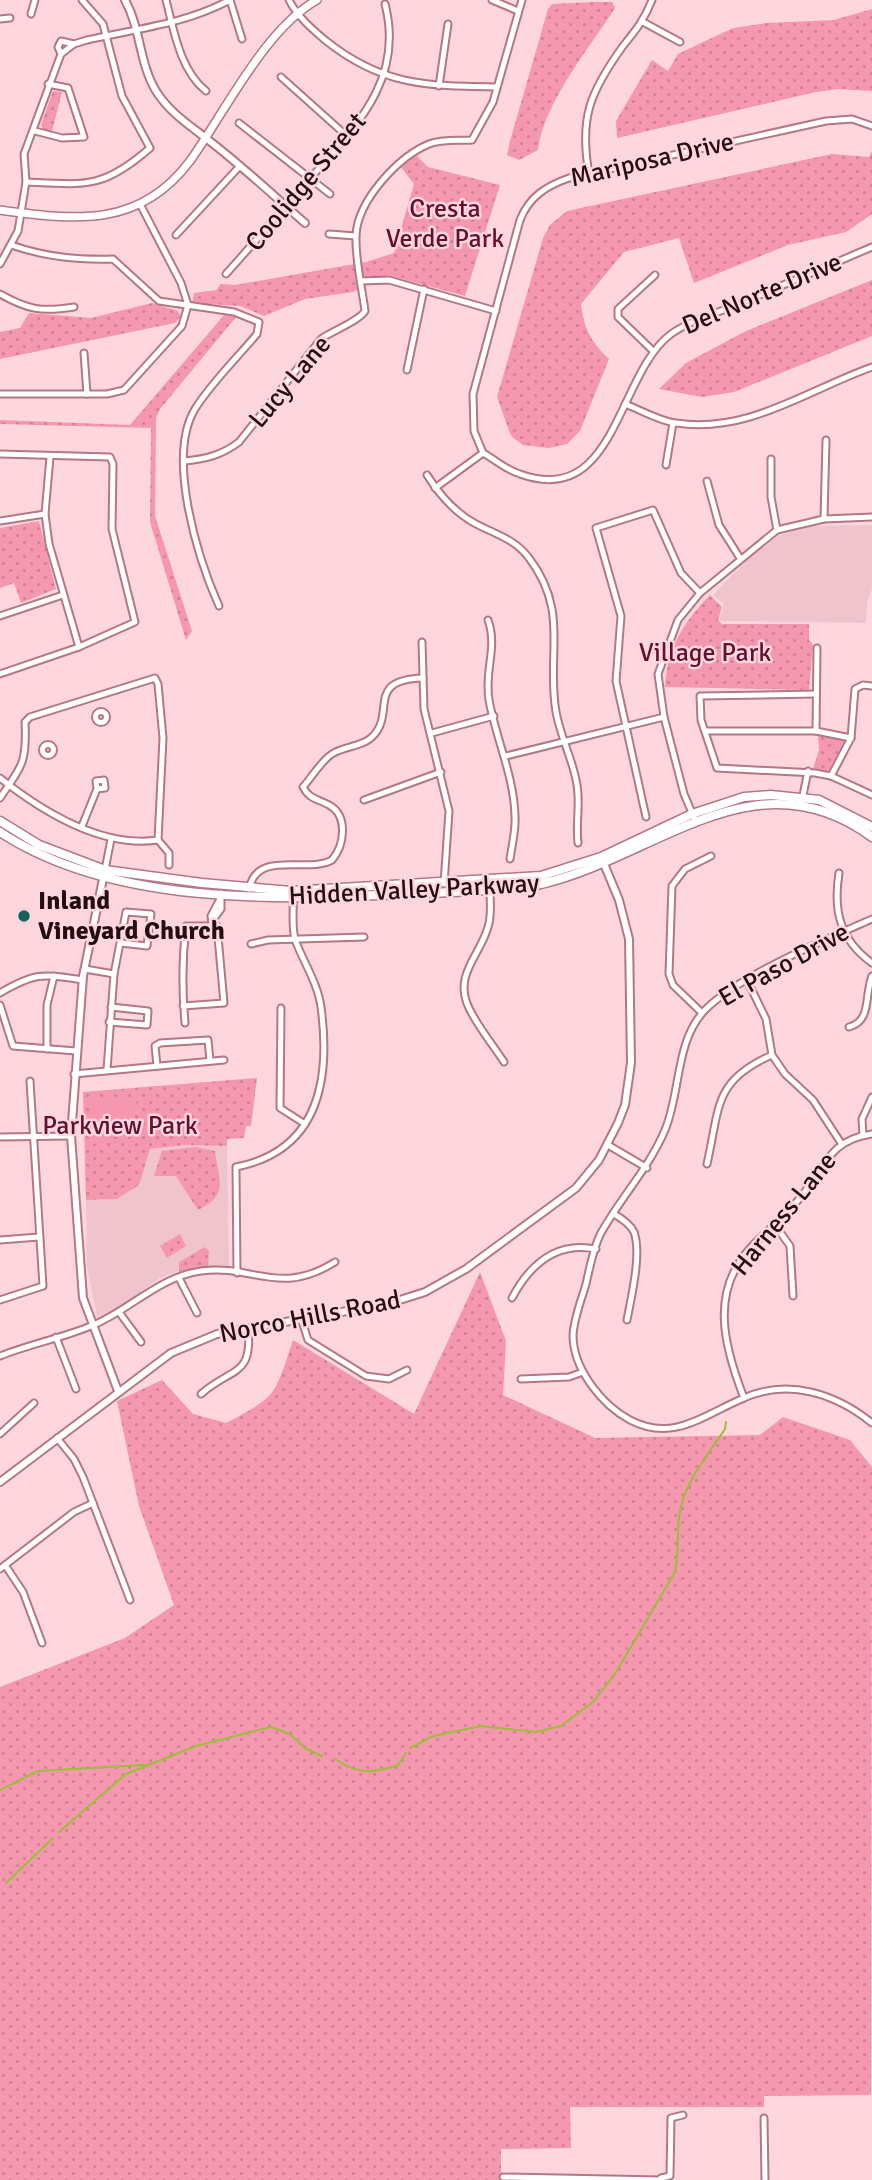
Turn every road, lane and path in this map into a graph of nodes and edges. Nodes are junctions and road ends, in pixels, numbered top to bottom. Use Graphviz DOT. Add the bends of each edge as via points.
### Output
graph roads {
  1 [pos="35,0"];
  2 [pos="82,0"];
  3 [pos="125,0"];
  4 [pos="166,0"];
  5 [pos="230,0"];
  6 [pos="289,0"];
  7 [pos="317,0"];
  8 [pos="492,0"];
  9 [pos="522,0"];
  10 [pos="652,0"];
  11 [pos="385,4"];
  12 [pos="518,11"];
  13 [pos="297,13"];
  14 [pos="31,14"];
  15 [pos="10,18"];
  16 [pos="0,19"];
  17 [pos="643,22"];
  18 [pos="172,23"];
  19 [pos="448,24"];
  20 [pos="138,30"];
  21 [pos="107,35"];
  22 [pos="242,39"];
  23 [pos="680,43"];
  24 [pos="74,44"];
  25 [pos="61,54"];
  26 [pos="384,76"];
  27 [pos="281,77"];
  28 [pos="48,84"];
  29 [pos="439,86"];
  30 [pos="497,87"];
  31 [pos="206,91"];
  32 [pos="239,123"];
  33 [pos="872,126"];
  34 [pos="35,131"];
  35 [pos="348,136"];
  36 [pos="206,138"];
  37 [pos="239,167"];
  38 [pos="589,174"];
  39 [pos="309,180"];
  40 [pos="26,182"];
  41 [pos="330,194"];
  42 [pos="140,204"];
  43 [pos="286,207"];
  44 [pos="0,210"];
  45 [pos="21,213"];
  46 [pos="305,223"];
  47 [pos="329,234"];
  48 [pos="176,235"];
  49 [pos="356,236"];
  50 [pos="11,244"];
  51 [pos="872,247"];
  52 [pos="0,264"];
  53 [pos="226,274"];
  54 [pos="655,275"];
  55 [pos="361,281"];
  56 [pos="424,289"];
  57 [pos="0,294"];
  58 [pos="188,305"];
  59 [pos="74,307"];
  60 [pos="496,311"];
  61 [pos="653,351"];
  62 [pos="85,353"];
  63 [pos="872,367"];
  64 [pos="407,370"];
  65 [pos="0,394"];
  66 [pos="87,394"];
  67 [pos="625,404"];
  68 [pos="673,423"];
  69 [pos="826,440"];
  70 [pos="483,453"];
  71 [pos="0,454"];
  72 [pos="50,457"];
  73 [pos="771,459"];
  74 [pos="185,461"];
  75 [pos="666,465"];
  76 [pos="427,475"];
  77 [pos="707,481"];
  78 [pos="435,488"];
  79 [pos="45,514"];
  80 [pos="872,517"];
  81 [pos="824,519"];
  82 [pos="0,521"];
  83 [pos="777,530"];
  84 [pos="740,558"];
  85 [pos="700,593"];
  86 [pos="63,595"];
  87 [pos="219,606"];
  88 [pos="0,616"];
  89 [pos="488,620"];
  90 [pos="422,642"];
  91 [pos="79,647"];
  92 [pos="817,648"];
  93 [pos="0,674"];
  94 [pos="423,678"];
  95 [pos="872,686"];
  96 [pos="816,694"];
  97 [pos="94,696"];
  98 [pos="100,712"];
  99 [pos="494,716"];
  100 [pos="664,717"];
  101 [pos="624,726"];
  102 [pos="705,730"];
  103 [pos="816,731"];
  104 [pos="432,733"];
  105 [pos="851,738"];
  106 [pos="564,740"];
  107 [pos="506,756"];
  108 [pos="808,771"];
  109 [pos="441,772"];
  110 [pos="831,776"];
  111 [pos="0,778"];
  112 [pos="9,785"];
  113 [pos="97,789"];
  114 [pos="872,795"];
  115 [pos="0,798"];
  116 [pos="364,800"];
  117 [pos="802,801"];
  118 [pos="646,817"];
  119 [pos="694,818"];
  120 [pos="0,821"];
  121 [pos="82,826"];
  122 [pos="872,827"];
  123 [pos="0,832"];
  124 [pos="872,837"];
  125 [pos="111,839"];
  126 [pos="158,840"];
  127 [pos="578,843"];
  128 [pos="711,856"];
  129 [pos="510,859"];
  130 [pos="602,860"];
  131 [pos="169,865"];
  132 [pos="839,873"];
  133 [pos="104,874"];
  134 [pos="202,883"];
  135 [pos="444,884"];
  136 [pos="253,889"];
  137 [pos="330,890"];
  138 [pos="489,890"];
  139 [pos="221,896"];
  140 [pos="293,899"];
  141 [pos="872,919"];
  142 [pos="212,923"];
  143 [pos="844,933"];
  144 [pos="364,937"];
  145 [pos="295,939"];
  146 [pos="121,943"];
  147 [pos="251,944"];
  148 [pos="872,963"];
  149 [pos="85,969"];
  150 [pos="114,974"];
  151 [pos="54,976"];
  152 [pos="872,976"];
  153 [pos="83,980"];
  154 [pos="747,980"];
  155 [pos="0,993"];
  156 [pos="0,1005"];
  157 [pos="183,1006"];
  158 [pos="111,1007"];
  159 [pos="281,1008"];
  160 [pos="702,1013"];
  161 [pos="109,1022"];
  162 [pos="185,1023"];
  163 [pos="849,1027"];
  164 [pos="47,1049"];
  165 [pos="76,1051"];
  166 [pos="772,1055"];
  167 [pos="224,1060"];
  168 [pos="210,1061"];
  169 [pos="504,1062"];
  170 [pos="157,1066"];
  171 [pos="107,1070"];
  172 [pos="74,1074"];
  173 [pos="30,1080"];
  174 [pos="872,1097"];
  175 [pos="305,1124"];
  176 [pos="872,1134"];
  177 [pos="33,1135"];
  178 [pos="863,1135"];
  179 [pos="71,1136"];
  180 [pos="0,1137"];
  181 [pos="841,1143"];
  182 [pos="608,1145"];
  183 [pos="707,1164"];
  184 [pos="647,1168"];
  185 [pos="614,1214"];
  186 [pos="775,1225"];
  187 [pos="39,1237"];
  188 [pos="0,1240"];
  189 [pos="596,1249"];
  190 [pos="335,1262"];
  191 [pos="237,1273"];
  192 [pos="179,1278"];
  193 [pos="793,1296"];
  194 [pos="512,1298"];
  195 [pos="0,1300"];
  196 [pos="119,1312"];
  197 [pos="197,1312"];
  198 [pos="301,1318"];
  199 [pos="627,1320"];
  200 [pos="91,1326"];
  201 [pos="248,1328"];
  202 [pos="56,1337"];
  203 [pos="141,1342"];
  204 [pos="0,1356"];
  205 [pos="407,1370"];
  206 [pos="583,1372"];
  207 [pos="521,1379"];
  208 [pos="76,1389"];
  209 [pos="118,1391"];
  210 [pos="201,1394"];
  211 [pos="744,1398"];
  212 [pos="34,1403"];
  213 [pos="872,1423"];
  214 [pos="0,1434"];
  215 [pos="57,1438"];
  216 [pos="0,1482"];
  217 [pos="93,1503"];
  218 [pos="2,1567"];
  219 [pos="130,1600"];
  220 [pos="42,1643"];
  221 [pos="683,2115"];
  222 [pos="764,2118"];
  223 [pos="503,2177"];
  224 [pos="661,2179"];
  225 [pos="765,2180"];
  1 -- 14 [label="street"];
  2 -- 21 [label="street"];
  3 -- 20 [label="street"];
  4 -- 18 [label="street"];
  5 -- 18 [label="street"];
  5 -- 22 [label="street"];
  6 -- 13 [label="street"];
  7 -- 13 [label="main road"];
  8 -- 12 [label="street"];
  9 -- 12 [label="street"];
  10 -- 17 [label="street"];
  11 -- 26 [label="street, Coolidge Street" via="390,33"];
  12 -- 30 [label="street"];
  13 -- 26 [label="street" via="348,58"];
  13 -- 36 [label="main road" via="273,38"];
  15 -- 16 [label="street"];
  17 -- 23 [label="street"];
  17 -- 38 [label="street" via="606,72 586,111 583,140"];
  18 -- 20 [label="street"];
  18 -- 31 [label="street" via="195,83"];
  19 -- 29 [label="street"];
  20 -- 21 [label="street"];
  20 -- 36 [label="street" via="142,58 155,89 183,122"];
  21 -- 24 [label="street"];
  21 -- 40 [label="street" via="122,96 150,148 122,172 85,184"];
  24 -- 25 [label="street"];
  24 -- 25 [label="street" via="61,41"];
  25 -- 28 [label="street"];
  26 -- 29 [label="street"];
  26 -- 35 [label="street, Coolidge Street"];
  27 -- 35 [label="street"];
  28 -- 34 [label="street"];
  28 -- 34 [label="street" via="68,88 84,137 62,138"];
  29 -- 30 [label="street"];
  30 -- 49 [label="street" via="472,140 432,143 399,164 365,204"];
  32 -- 39 [label="street"];
  33 -- 38 [label="street, Mariposa Drive" via="852,119 826,121"];
  34 -- 40 [label="street" via="24,154"];
  35 -- 39 [label="street, Coolidge Street"];
  36 -- 37 [label="street"];
  36 -- 42 [label="main road" via="175,180"];
  37 -- 43 [label="street"];
  37 -- 48 [label="street"];
  38 -- 60 [label="street, Mariposa Drive" via="550,184 524,209"];
  39 -- 41 [label="street"];
  39 -- 43 [label="street, Coolidge Street"];
  40 -- 45 [label="street"];
  42 -- 45 [label="main road" via="86,218"];
  42 -- 58 [label="street"];
  43 -- 46 [label="street"];
  43 -- 53 [label="street, Coolidge Street"];
  44 -- 45 [label="main road"];
  45 -- 50 [label="street"];
  47 -- 49 [label="street"];
  49 -- 55 [label="street"];
  50 -- 52 [label="street"];
  50 -- 58 [label="street" via="74,260 113,259 159,301"];
  51 -- 61 [label="street, Del Norte Drive" via="673,332"];
  54 -- 61 [label="street" via="618,309 618,317"];
  55 -- 56 [label="street" via="389,280"];
  55 -- 74 [label="street, Lucy Lane" via="362,317 337,327 321,340 239,442 226,452"];
  56 -- 60 [label="street"];
  56 -- 64 [label="street"];
  57 -- 59 [label="street" via="45,311"];
  58 -- 66 [label="street" via="182,327 124,390"];
  58 -- 74 [label="street" via="251,316 260,328 195,410 186,433"];
  60 -- 70 [label="street, Mariposa Drive" via="473,394 474,431"];
  61 -- 67 [label="street, Del Norte Drive"];
  62 -- 66 [label="street"];
  63 -- 68 [label="street" via="745,421"];
  65 -- 66 [label="street"];
  67 -- 68 [label="street"];
  67 -- 70 [label="street, Del Norte Drive" via="592,462 565,476 522,475"];
  68 -- 75 [label="street"];
  69 -- 81 [label="street"];
  70 -- 78 [label="street"];
  71 -- 72 [label="street"];
  72 -- 79 [label="street"];
  72 -- 91 [label="street" via="110,457 113,464 112,529 135,622"];
  73 -- 83 [label="street"];
  74 -- 87 [label="street" via="188,515"];
  76 -- 78 [label="street"];
  77 -- 84 [label="street" via="719,525"];
  78 -- 106 [label="street" via="474,523 512,540 547,587 556,623 556,712"];
  79 -- 82 [label="street"];
  79 -- 86 [label="street"];
  80 -- 81 [label="street"];
  81 -- 83 [label="street"];
  83 -- 84 [label="street"];
  84 -- 85 [label="street"];
  85 -- 100 [label="street" via="678,620 658,674"];
  85 -- 101 [label="street" via="681,573 653,510 596,528 621,616 616,681"];
  86 -- 88 [label="street"];
  86 -- 91 [label="street"];
  89 -- 99 [label="street" via="494,638 487,678"];
  90 -- 94 [label="street"];
  91 -- 93 [label="street"];
  92 -- 96 [label="street"];
  94 -- 104 [label="street" via="424,709"];
  94 -- 136 [label="street" via="401,680 393,686 384,698 379,728 373,736 332,754 303,787 306,795 338,814 341,846 332,860 314,867 269,866 255,874"];
  95 -- 105 [label="street" via="855,689"];
  96 -- 102 [label="street" via="700,696"];
  96 -- 103 [label="street"];
  97 -- 98 [label="street"];
  97 -- 112 [label="street" via="25,722 27,747 22,768"];
  97 -- 126 [label="street" via="155,678 158,684 163,738"];
  99 -- 104 [label="street"];
  99 -- 107 [label="street"];
  100 -- 101 [label="street"];
  100 -- 119 [label="street"];
  101 -- 106 [label="street"];
  101 -- 118 [label="street"];
  102 -- 103 [label="street"];
  102 -- 108 [label="street" via="717,768"];
  103 -- 105 [label="street"];
  104 -- 109 [label="street"];
  105 -- 110 [label="street"];
  106 -- 107 [label="street"];
  106 -- 127 [label="street" via="579,794"];
  107 -- 129 [label="street" via="516,817"];
  108 -- 110 [label="street"];
  108 -- 117 [label="street"];
  109 -- 116 [label="street"];
  109 -- 135 [label="street" via="449,811"];
  110 -- 114 [label="street"];
  111 -- 112 [label="street"];
  112 -- 115 [label="street"];
  112 -- 121 [label="street"];
  113 -- 121 [label="street"];
  117 -- 119 [label="main road, Hidden Valley Parkway" via="744,797"];
  117 -- 122 [label="main road, Hidden Valley Parkway" via="838,807"];
  117 -- 124 [label="main road, Hidden Valley Parkway"];
  119 -- 130 [label="main road, Hidden Valley Parkway"];
  120 -- 133 [label="main road" via="39,845"];
  121 -- 125 [label="street"];
  123 -- 133 [label="main road" via="34,853"];
  125 -- 126 [label="street"];
  125 -- 133 [label="street"];
  126 -- 131 [label="street" via="169,853"];
  128 -- 160 [label="street" via="685,869 670,894 669,974 673,985"];
  130 -- 135 [label="main road, Hidden Valley Parkway" via="541,876"];
  130 -- 138 [label="main road, Hidden Valley Parkway" via="549,883"];
  130 -- 182 [label="street, Norco Hills Road" via="624,916 631,957 629,1082"];
  132 -- 143 [label="street" via="837,910"];
  133 -- 134 [label="main road, Hidden Valley Parkway"];
  133 -- 139 [label="main road, Hidden Valley Parkway"];
  133 -- 149 [label="street"];
  134 -- 136 [label="main road, Hidden Valley Parkway"];
  134 -- 139 [label="main road" via="220,890"];
  135 -- 137 [label="main road, Hidden Valley Parkway"];
  136 -- 137 [label="main road, Hidden Valley Parkway"];
  136 -- 140 [label="main road"];
  137 -- 140 [label="main road"];
  138 -- 140 [label="main road, Hidden Valley Parkway"];
  138 -- 169 [label="street" via="487,931 466,970 463,987 468,1006"];
  139 -- 140 [label="main road, Hidden Valley Parkway"];
  139 -- 142 [label="street"];
  140 -- 145 [label="street"];
  141 -- 143 [label="street, El Paso Drive"];
  142 -- 157 [label="street" via="186,926"];
  142 -- 157 [label="street" via="216,926 223,1003"];
  143 -- 148 [label="street" via="855,950"];
  143 -- 154 [label="street, El Paso Drive"];
  144 -- 145 [label="street"];
  145 -- 147 [label="street"];
  145 -- 175 [label="street" via="321,1005 320,1083 317,1103"];
  146 -- 146 [label="street" via="147,946 151,914 126,912"];
  146 -- 150 [label="street"];
  149 -- 150 [label="street"];
  149 -- 153 [label="street"];
  150 -- 158 [label="street"];
  151 -- 153 [label="street"];
  151 -- 155 [label="street" via="28,977"];
  151 -- 164 [label="street" via="47,1005"];
  152 -- 163 [label="street" via="867,1017"];
  153 -- 165 [label="street"];
  154 -- 160 [label="street, El Paso Drive"];
  154 -- 166 [label="street" via="766,1019"];
  156 -- 164 [label="street" via="12,1046"];
  157 -- 162 [label="street"];
  158 -- 161 [label="street"];
  158 -- 161 [label="street" via="148,1011 147,1025"];
  159 -- 175 [label="street" via="281,1108"];
  160 -- 184 [label="street, El Paso Drive" via="684,1050 668,1122"];
  161 -- 171 [label="street"];
  164 -- 165 [label="street"];
  165 -- 172 [label="street"];
  166 -- 181 [label="street" via="813,1100"];
  166 -- 183 [label="street" via="749,1064 729,1084"];
  167 -- 168 [label="street"];
  168 -- 170 [label="street"];
  168 -- 170 [label="street" via="208,1040 159,1043"];
  170 -- 171 [label="street"];
  171 -- 172 [label="street"];
  172 -- 179 [label="street"];
  173 -- 177 [label="street"];
  174 -- 178 [label="street" via="862,1119"];
  175 -- 191 [label="street" via="272,1157 236,1167"];
  176 -- 178 [label="street, Harness Lane"];
  177 -- 179 [label="street"];
  177 -- 180 [label="street"];
  177 -- 187 [label="street"];
  178 -- 181 [label="street, Harness Lane"];
  179 -- 200 [label="street" via="83,1298"];
  181 -- 186 [label="street, Harness Lane"];
  182 -- 184 [label="street"];
  182 -- 198 [label="street, Norco Hills Road" via="576,1188 451,1279 387,1304"];
  184 -- 185 [label="street, El Paso Drive"];
  185 -- 189 [label="street, El Paso Drive"];
  185 -- 199 [label="street" via="635,1236"];
  186 -- 193 [label="street" via="790,1246"];
  186 -- 211 [label="street, Harness Lane" via="734,1270 724,1304 724,1341"];
  187 -- 188 [label="street"];
  187 -- 195 [label="street" via="43,1286"];
  189 -- 194 [label="street" via="568,1246 555,1251 525,1277"];
  189 -- 206 [label="street, El Paso Drive" via="574,1326"];
  190 -- 191 [label="street" via="299,1277 273,1281"];
  191 -- 192 [label="street" via="200,1271"];
  192 -- 196 [label="street" via="147,1291"];
  192 -- 197 [label="street"];
  196 -- 200 [label="street"];
  196 -- 203 [label="street"];
  198 -- 201 [label="street, Norco Hills Road"];
  198 -- 205 [label="street" via="309,1340 366,1376 389,1379"];
  200 -- 202 [label="street"];
  200 -- 209 [label="street"];
  201 -- 209 [label="street, Norco Hills Road" via="171,1353"];
  201 -- 210 [label="street" via="250,1351 244,1365"];
  202 -- 204 [label="street"];
  202 -- 208 [label="street"];
  206 -- 207 [label="street"];
  206 -- 211 [label="street, El Paso Drive" via="615,1410 660,1429 691,1425"];
  209 -- 215 [label="street, Norco Hills Road"];
  211 -- 213 [label="street, El Paso Drive" via="775,1390 816,1392"];
  212 -- 214 [label="street"];
  215 -- 216 [label="street, Norco Hills Road"];
  215 -- 217 [label="street" via="74,1459"];
  217 -- 218 [label="street" via="74,1512"];
  217 -- 219 [label="street"];
  218 -- 220 [label="street" via="23,1592"];
  221 -- 224 [label="street" via="671,2118 670,2176"];
  222 -- 225 [label="street"];
  223 -- 224 [label="street"];
}
